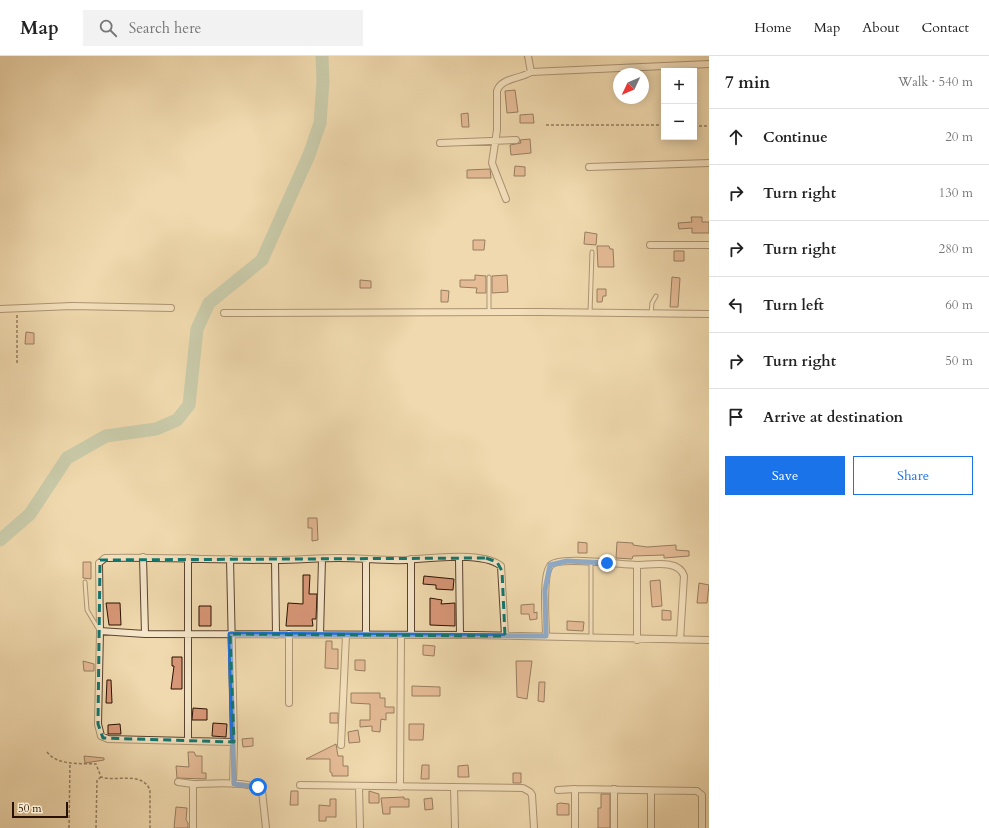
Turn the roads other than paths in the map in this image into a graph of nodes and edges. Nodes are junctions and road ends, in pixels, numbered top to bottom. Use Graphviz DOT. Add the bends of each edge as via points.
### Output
graph roads {
  1 [pos="528,56"];
  2 [pos="709,64"];
  3 [pos="531,72"];
  4 [pos="516,140"];
  5 [pos="494,142"];
  6 [pos="440,143"];
  7 [pos="709,163"];
  8 [pos="590,167"];
  9 [pos="506,199"];
  10 [pos="709,244"];
  11 [pos="650,245"];
  12 [pos="592,252"];
  13 [pos="489,277"];
  14 [pos="656,296"];
  15 [pos="171,308"];
  16 [pos="0,309"];
  17 [pos="489,312"];
  18 [pos="224,313"];
  19 [pos="590,313"];
  20 [pos="651,314"];
  21 [pos="709,314"];
  22 [pos="143,557"];
  23 [pos="188,558"];
  24 [pos="459,558"];
  25 [pos="230,559"];
  26 [pos="322,559"];
  27 [pos="366,559"];
  28 [pos="276,560"];
  29 [pos="411,560"];
  30 [pos="591,563"];
  31 [pos="637,565"];
  32 [pos="86,582"];
  33 [pos="100,631"];
  34 [pos="145,634"];
  35 [pos="189,634"];
  36 [pos="230,634"];
  37 [pos="289,634"];
  38 [pos="320,634"];
  39 [pos="276,635"];
  40 [pos="346,635"];
  41 [pos="366,635"];
  42 [pos="411,635"];
  43 [pos="460,635"];
  44 [pos="401,636"];
  45 [pos="506,636"];
  46 [pos="546,636"];
  47 [pos="591,638"];
  48 [pos="637,640"];
  49 [pos="680,640"];
  50 [pos="709,640"];
  51 [pos="288,703"];
  52 [pos="188,741"];
  53 [pos="234,742"];
  54 [pos="341,744"];
  55 [pos="178,782"];
  56 [pos="193,784"];
  57 [pos="234,784"];
  58 [pos="300,786"];
  59 [pos="359,787"];
  60 [pos="400,787"];
  61 [pos="454,788"];
  62 [pos="575,789"];
  63 [pos="614,789"];
  64 [pos="558,790"];
  65 [pos="651,791"];
  66 [pos="193,828"];
  67 [pos="266,828"];
  68 [pos="360,828"];
  69 [pos="455,828"];
  70 [pos="534,828"];
  71 [pos="575,828"];
  72 [pos="614,828"];
  73 [pos="651,828"];
  74 [pos="702,828"];
  1 -- 3 [label="street"];
  2 -- 3 [label="street"];
  3 -- 5 [label="street" via="505,82 498,88 497,130"];
  4 -- 5 [label="street"];
  5 -- 6 [label="street"];
  5 -- 9 [label="street" via="492,163"];
  7 -- 8 [label="street"];
  10 -- 11 [label="street"];
  12 -- 19 [label="lane"];
  13 -- 17 [label="lane"];
  14 -- 20 [label="lane"];
  15 -- 16 [label="street" via="72,306"];
  17 -- 18 [label="street"];
  17 -- 19 [label="street"];
  19 -- 20 [label="street"];
  20 -- 21 [label="street"];
  22 -- 23 [label="street"];
  22 -- 33 [label="street" via="105,558 99,563"];
  22 -- 34 [label="street"];
  23 -- 25 [label="street"];
  23 -- 35 [label="street"];
  24 -- 29 [label="street"];
  24 -- 43 [label="street"];
  24 -- 45 [label="street" via="486,558 501,566"];
  25 -- 28 [label="street"];
  25 -- 36 [label="street"];
  26 -- 27 [label="street"];
  26 -- 28 [label="street"];
  26 -- 38 [label="street"];
  27 -- 29 [label="street"];
  27 -- 41 [label="street"];
  28 -- 39 [label="street"];
  29 -- 42 [label="street"];
  30 -- 31 [label="street"];
  30 -- 46 [label="street" via="567,561 550,565 545,590"];
  30 -- 47 [label="lane"];
  31 -- 48 [label="street"];
  31 -- 49 [label="street" via="677,566 683,570"];
  32 -- 33 [label="lane" via="87,610"];
  33 -- 34 [label="street"];
  33 -- 52 [label="street" via="98,724 101,736 108,739"];
  34 -- 35 [label="street"];
  35 -- 36 [label="street"];
  35 -- 52 [label="street"];
  36 -- 39 [label="street"];
  36 -- 53 [label="street"];
  37 -- 38 [label="street"];
  37 -- 39 [label="street"];
  37 -- 51 [label="street"];
  38 -- 40 [label="street"];
  40 -- 41 [label="street"];
  40 -- 54 [label="street"];
  41 -- 44 [label="street"];
  42 -- 43 [label="street"];
  42 -- 44 [label="street"];
  43 -- 45 [label="street"];
  44 -- 60 [label="street"];
  45 -- 46 [label="street"];
  46 -- 47 [label="street"];
  47 -- 48 [label="street"];
  48 -- 49 [label="street"];
  49 -- 50 [label="street"];
  52 -- 53 [label="street"];
  53 -- 57 [label="street"];
  55 -- 56 [label="street"];
  56 -- 57 [label="street"];
  56 -- 66 [label="street"];
  57 -- 67 [label="street" via="258,787 262,791"];
  58 -- 59 [label="street"];
  59 -- 60 [label="street"];
  59 -- 68 [label="street"];
  60 -- 61 [label="street"];
  61 -- 69 [label="street"];
  61 -- 70 [label="street" via="527,789 532,795"];
  62 -- 63 [label="street"];
  62 -- 64 [label="street"];
  62 -- 71 [label="street"];
  63 -- 65 [label="street"];
  63 -- 72 [label="street"];
  65 -- 73 [label="street"];
  65 -- 74 [label="street" via="699,792 702,796"];
}
